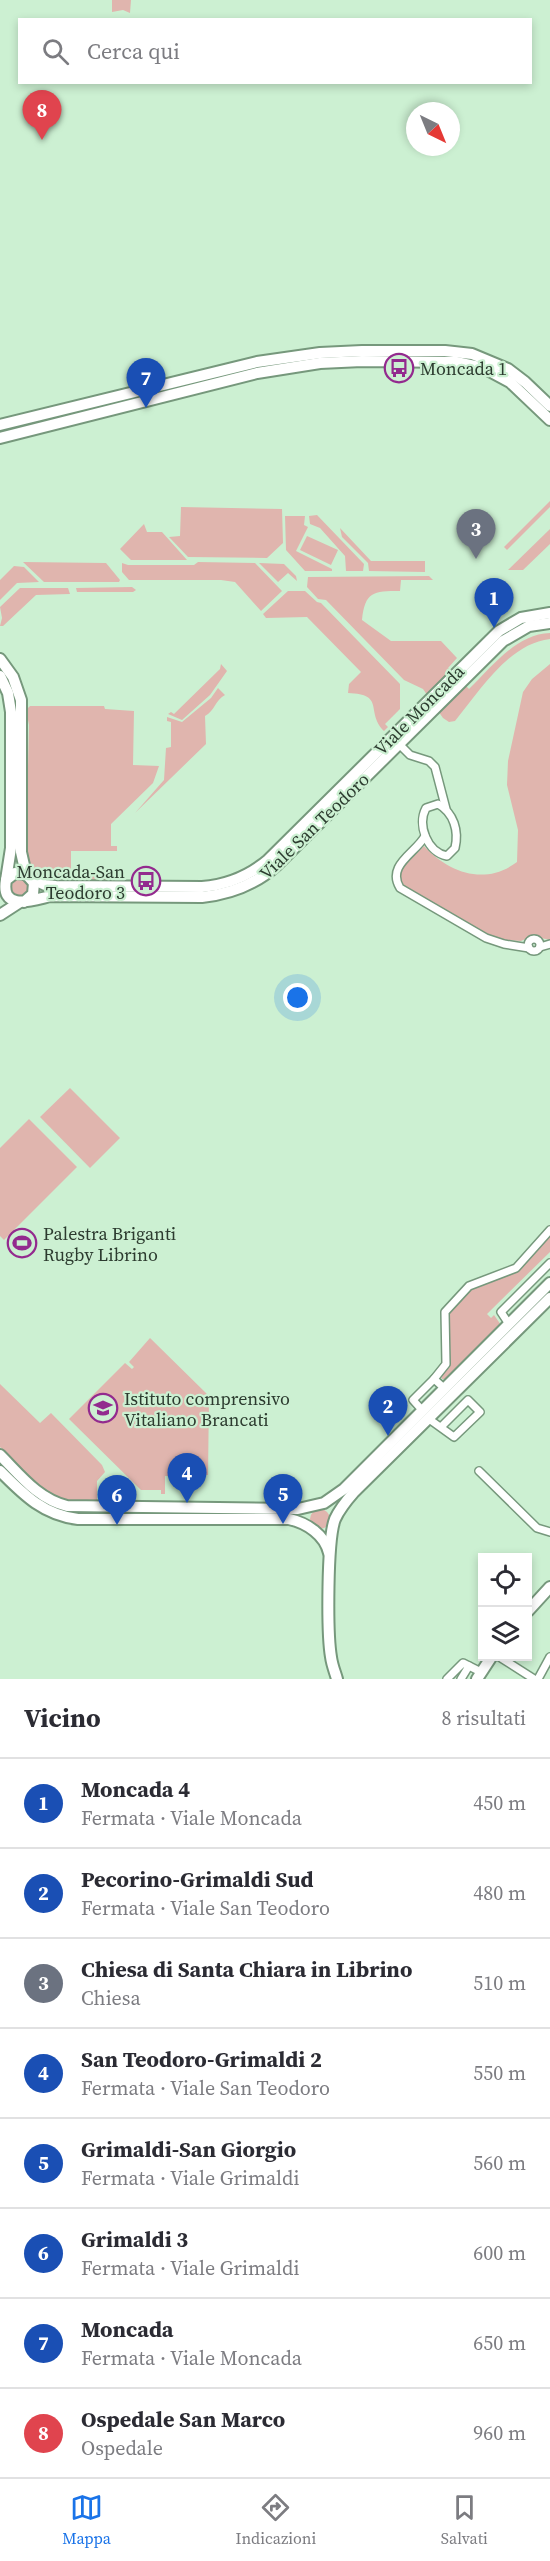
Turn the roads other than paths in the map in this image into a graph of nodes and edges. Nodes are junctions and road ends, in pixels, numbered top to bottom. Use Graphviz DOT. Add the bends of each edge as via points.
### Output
graph roads {
  1 [pos="550,406"];
  2 [pos="550,420"];
  3 [pos="0,425"];
  4 [pos="0,438"];
  5 [pos="550,613"];
  6 [pos="550,623"];
  7 [pos="0,659"];
  8 [pos="0,676"];
  9 [pos="458,678"];
  10 [pos="395,741"];
  11 [pos="439,790"];
  12 [pos="433,804"];
  13 [pos="447,811"];
  14 [pos="425,836"];
  15 [pos="430,844"];
  16 [pos="417,848"];
  17 [pos="16,853"];
  18 [pos="29,877"];
  19 [pos="4,886"];
  20 [pos="55,891"];
  21 [pos="22,902"];
  22 [pos="0,913"];
  23 [pos="531,940"];
  24 [pos="540,944"];
  25 [pos="550,944"];
  26 [pos="516,945"];
  27 [pos="529,948"];
  28 [pos="550,1230"];
  29 [pos="550,1263"];
  30 [pos="550,1283"];
  31 [pos="550,1298"];
  32 [pos="509,1324"];
  33 [pos="434,1379"];
  34 [pos="444,1388"];
  35 [pos="425,1414"];
  36 [pos="441,1427"];
  37 [pos="0,1455"];
  38 [pos="0,1471"];
  39 [pos="479,1471"];
  40 [pos="316,1505"];
  41 [pos="334,1523"];
  42 [pos="312,1530"];
  43 [pos="550,1532"];
  44 [pos="330,1559"];
  45 [pos="550,1587"];
  46 [pos="532,1607"];
  47 [pos="550,1657"];
  48 [pos="489,1661"];
  49 [pos="506,1661"];
  50 [pos="469,1666"];
  51 [pos="479,1676"];
  52 [pos="338,1679"];
  53 [pos="447,1679"];
  54 [pos="461,1679"];
  55 [pos="536,1679"];
  1 -- 3 [label="main road" via="507,369 471,354 362,351 257,362"];
  2 -- 4 [label="main road" via="510,382 484,368 456,362 362,361 257,373"];
  5 -- 9 [label="main road, Viale Moncada" via="508,624"];
  6 -- 9 [label="main road" via="529,626 510,636"];
  7 -- 17 [label="main road" via="13,677 21,700"];
  8 -- 17 [label="main road" via="11,712"];
  9 -- 10 [label="main road, Viale Moncada"];
  10 -- 11 [label="street" via="410,755 435,767"];
  10 -- 20 [label="main road, Viale Moncada" via="268,860 244,876 202,887"];
  11 -- 12 [label="street"];
  11 -- 13 [label="street"];
  12 -- 13 [label="street"];
  12 -- 14 [label="street" via="426,808 423,818"];
  13 -- 15 [label="street" via="456,828 455,848 443,856"];
  14 -- 15 [label="street"];
  14 -- 16 [label="street"];
  15 -- 16 [label="street"];
  16 -- 26 [label="street" via="397,868 395,878 400,888 486,938"];
  17 -- 18 [label="main road"];
  17 -- 19 [label="main road"];
  18 -- 19 [label="main road" via="15,873"];
  18 -- 20 [label="main road, Viale Moncada"];
  18 -- 21 [label="main road" via="33,894"];
  19 -- 21 [label="main road" via="9,898"];
  20 -- 21 [label="main road"];
  21 -- 22 [label="main road"];
  23 -- 24 [label="street"];
  23 -- 26 [label="street"];
  23 -- 27 [label="street"];
  24 -- 25 [label="street"];
  24 -- 27 [label="street" via="534,951"];
  26 -- 27 [label="street"];
  28 -- 33 [label="street" via="516,1269 469,1286 445,1312 446,1364"];
  29 -- 32 [label="street" via="501,1312"];
  30 -- 32 [label="main road"];
  31 -- 35 [label="main road"];
  32 -- 34 [label="main road"];
  33 -- 34 [label="street"];
  33 -- 35 [label="street" via="413,1400"];
  34 -- 35 [label="main road"];
  35 -- 36 [label="street"];
  35 -- 40 [label="main road" via="344,1489"];
  35 -- 41 [label="main road" via="354,1492"];
  36 -- 36 [label="street" via="454,1437 480,1412 468,1400"];
  37 -- 40 [label="main road" via="37,1492 67,1506 298,1509"];
  38 -- 42 [label="main road" via="36,1504 64,1517 289,1519"];
  39 -- 43 [label="street" via="537,1528"];
  40 -- 41 [label="main road" via="331,1509"];
  40 -- 42 [label="main road" via="307,1517"];
  41 -- 42 [label="main road" via="326,1532"];
  41 -- 44 [label="main road"];
  42 -- 44 [label="main road" via="327,1544"];
  44 -- 52 [label="main road" via="330,1655"];
  45 -- 46 [label="main road"];
  47 -- 55 [label="street"];
  48 -- 51 [label="main road"];
  49 -- 55 [label="street"];
  50 -- 51 [label="street"];
  50 -- 53 [label="street" via="463,1663"];
  50 -- 54 [label="street"];
}
